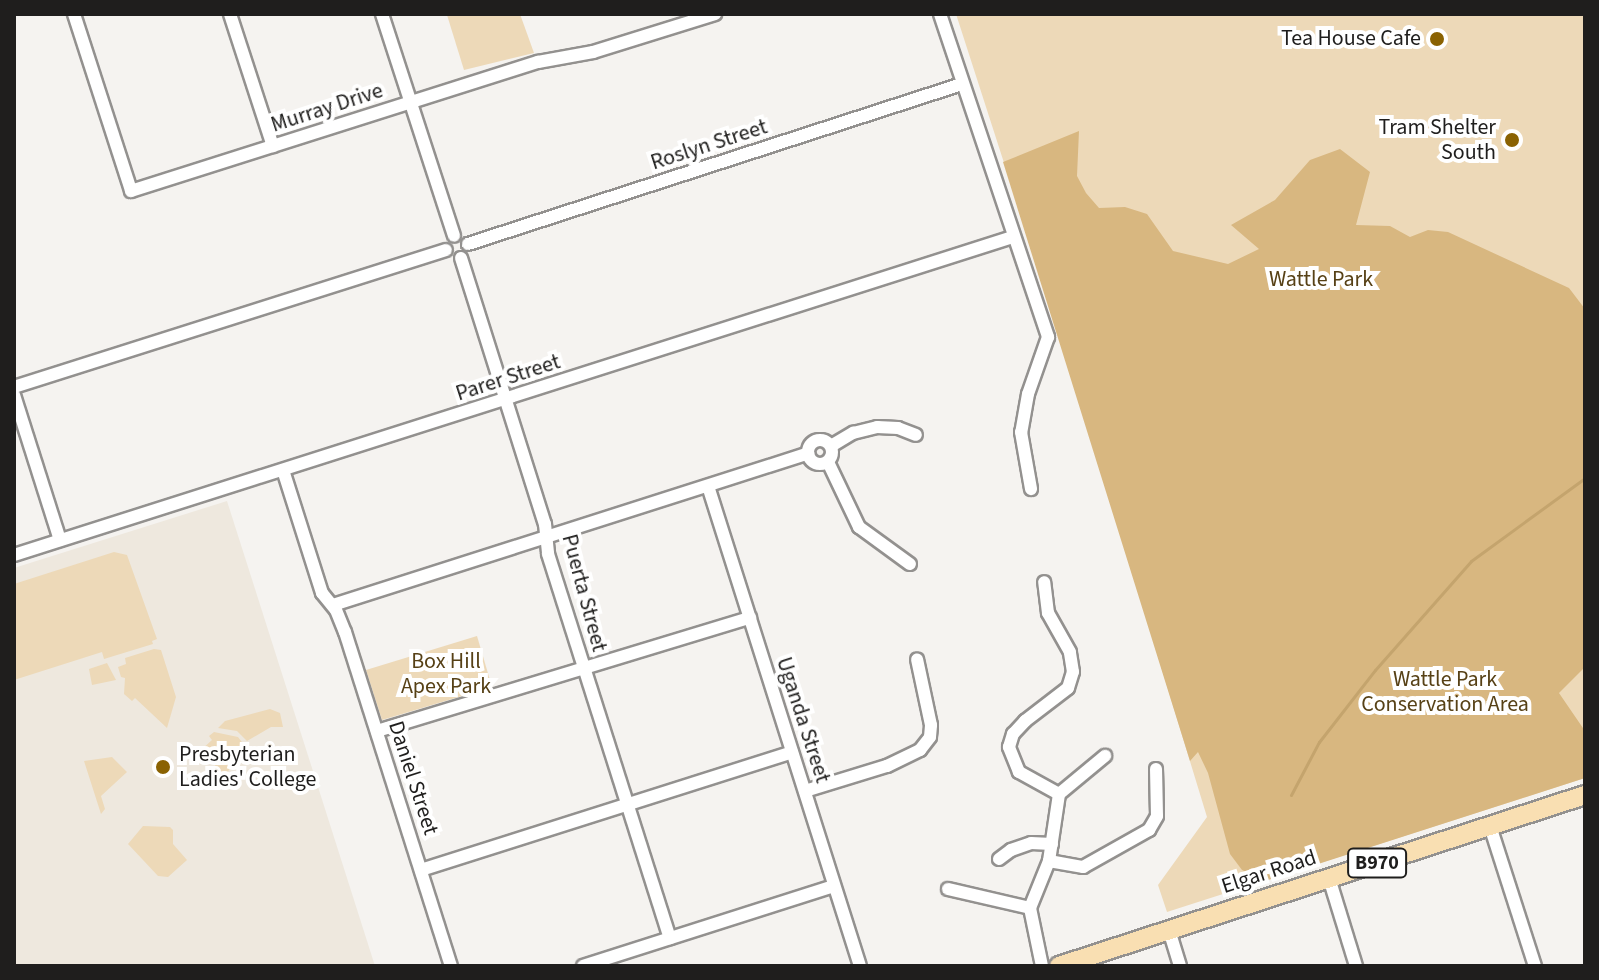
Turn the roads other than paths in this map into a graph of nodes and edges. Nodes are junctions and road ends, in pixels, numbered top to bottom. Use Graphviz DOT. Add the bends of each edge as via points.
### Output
graph roads {
  1 [pos="74,14"];
  2 [pos="230,14"];
  3 [pos="382,14"];
  4 [pos="715,14"];
  5 [pos="940,14"];
  6 [pos="962,84"];
  7 [pos="410,102"];
  8 [pos="273,146"];
  9 [pos="454,236"];
  10 [pos="1013,237"];
  11 [pos="468,244"];
  12 [pos="446,250"];
  13 [pos="461,258"];
  14 [pos="14,387"];
  15 [pos="14,395"];
  16 [pos="506,399"];
  17 [pos="916,435"];
  18 [pos="831,446"];
  19 [pos="808,453"];
  20 [pos="828,462"];
  21 [pos="283,470"];
  22 [pos="708,486"];
  23 [pos="1031,489"];
  24 [pos="546,537"];
  25 [pos="60,540"];
  26 [pos="14,555"];
  27 [pos="910,564"];
  28 [pos="1044,582"];
  29 [pos="333,605"];
  30 [pos="750,618"];
  31 [pos="917,659"];
  32 [pos="584,669"];
  33 [pos="377,731"];
  34 [pos="792,752"];
  35 [pos="1105,756"];
  36 [pos="1156,769"];
  37 [pos="805,791"];
  38 [pos="1059,794"];
  39 [pos="1585,795"];
  40 [pos="628,804"];
  41 [pos="1490,826"];
  42 [pos="1052,844"];
  43 [pos="999,859"];
  44 [pos="1049,861"];
  45 [pos="421,870"];
  46 [pos="1329,878"];
  47 [pos="834,886"];
  48 [pos="948,889"];
  49 [pos="1030,908"];
  50 [pos="1169,930"];
  51 [pos="670,938"];
  52 [pos="451,966"];
  53 [pos="583,966"];
  54 [pos="860,966"];
  55 [pos="1042,966"];
  56 [pos="1059,966"];
  57 [pos="1180,966"];
  58 [pos="1356,966"];
  59 [pos="1535,966"];
  1 -- 8 [label="street, Murray Drive" via="131,191"];
  2 -- 8 [label="street"];
  3 -- 7 [label="street"];
  4 -- 7 [label="street, Murray Drive"];
  5 -- 6 [label="street"];
  6 -- 10 [label="street"];
  6 -- 11 [label="street, Roslyn Street"];
  7 -- 8 [label="street, Murray Drive"];
  7 -- 9 [label="street"];
  9 -- 11 [label="street"];
  9 -- 12 [label="street"];
  10 -- 16 [label="street, Parer Street"];
  10 -- 23 [label="street" via="1048,337 1021,432"];
  11 -- 13 [label="street"];
  12 -- 13 [label="street" via="450,257"];
  12 -- 14 [label="street"];
  13 -- 16 [label="street, Puerta Street"];
  15 -- 25 [label="street"];
  16 -- 21 [label="street, Parer Street"];
  16 -- 24 [label="street, Puerta Street"];
  17 -- 18 [label="street" via="877,427"];
  18 -- 19 [label="street" via="816,440"];
  18 -- 20 [label="street"];
  19 -- 20 [label="street" via="816,463"];
  19 -- 22 [label="street"];
  20 -- 27 [label="street" via="859,527"];
  21 -- 25 [label="street, Parer Street"];
  21 -- 29 [label="street, Daniel Street" via="322,593"];
  22 -- 24 [label="street"];
  22 -- 30 [label="street, Uganda Street"];
  24 -- 29 [label="street"];
  24 -- 32 [label="street, Puerta Street"];
  25 -- 26 [label="street, Parer Street"];
  28 -- 38 [label="street" via="1048,613 1070,652 1073,672 1068,688 1025,721 1009,747 1019,772"];
  29 -- 33 [label="street, Daniel Street"];
  30 -- 32 [label="street"];
  30 -- 34 [label="street, Uganda Street"];
  31 -- 37 [label="street" via="931,725 920,750"];
  32 -- 33 [label="street"];
  32 -- 40 [label="street, Puerta Street"];
  33 -- 45 [label="street, Daniel Street"];
  34 -- 37 [label="street, Uganda Street"];
  34 -- 40 [label="street"];
  35 -- 38 [label="street"];
  36 -- 44 [label="street" via="1157,816 1149,830 1083,867"];
  37 -- 47 [label="street, Uganda Street"];
  38 -- 42 [label="street"];
  39 -- 41 [label="main road, Elgar Road / B970"];
  40 -- 45 [label="street"];
  40 -- 51 [label="street, Puerta Street"];
  41 -- 46 [label="main road, Elgar Road / B970"];
  41 -- 59 [label="street"];
  42 -- 43 [label="street" via="1031,843"];
  42 -- 44 [label="street"];
  44 -- 49 [label="street"];
  45 -- 52 [label="street, Daniel Street"];
  46 -- 50 [label="main road, Elgar Road / B970"];
  46 -- 58 [label="street"];
  47 -- 51 [label="street"];
  47 -- 54 [label="street, Uganda Street"];
  48 -- 49 [label="street"];
  49 -- 55 [label="street"];
  50 -- 56 [label="main road, Elgar Road / B970"];
  50 -- 57 [label="street"];
  51 -- 53 [label="street"];
}
